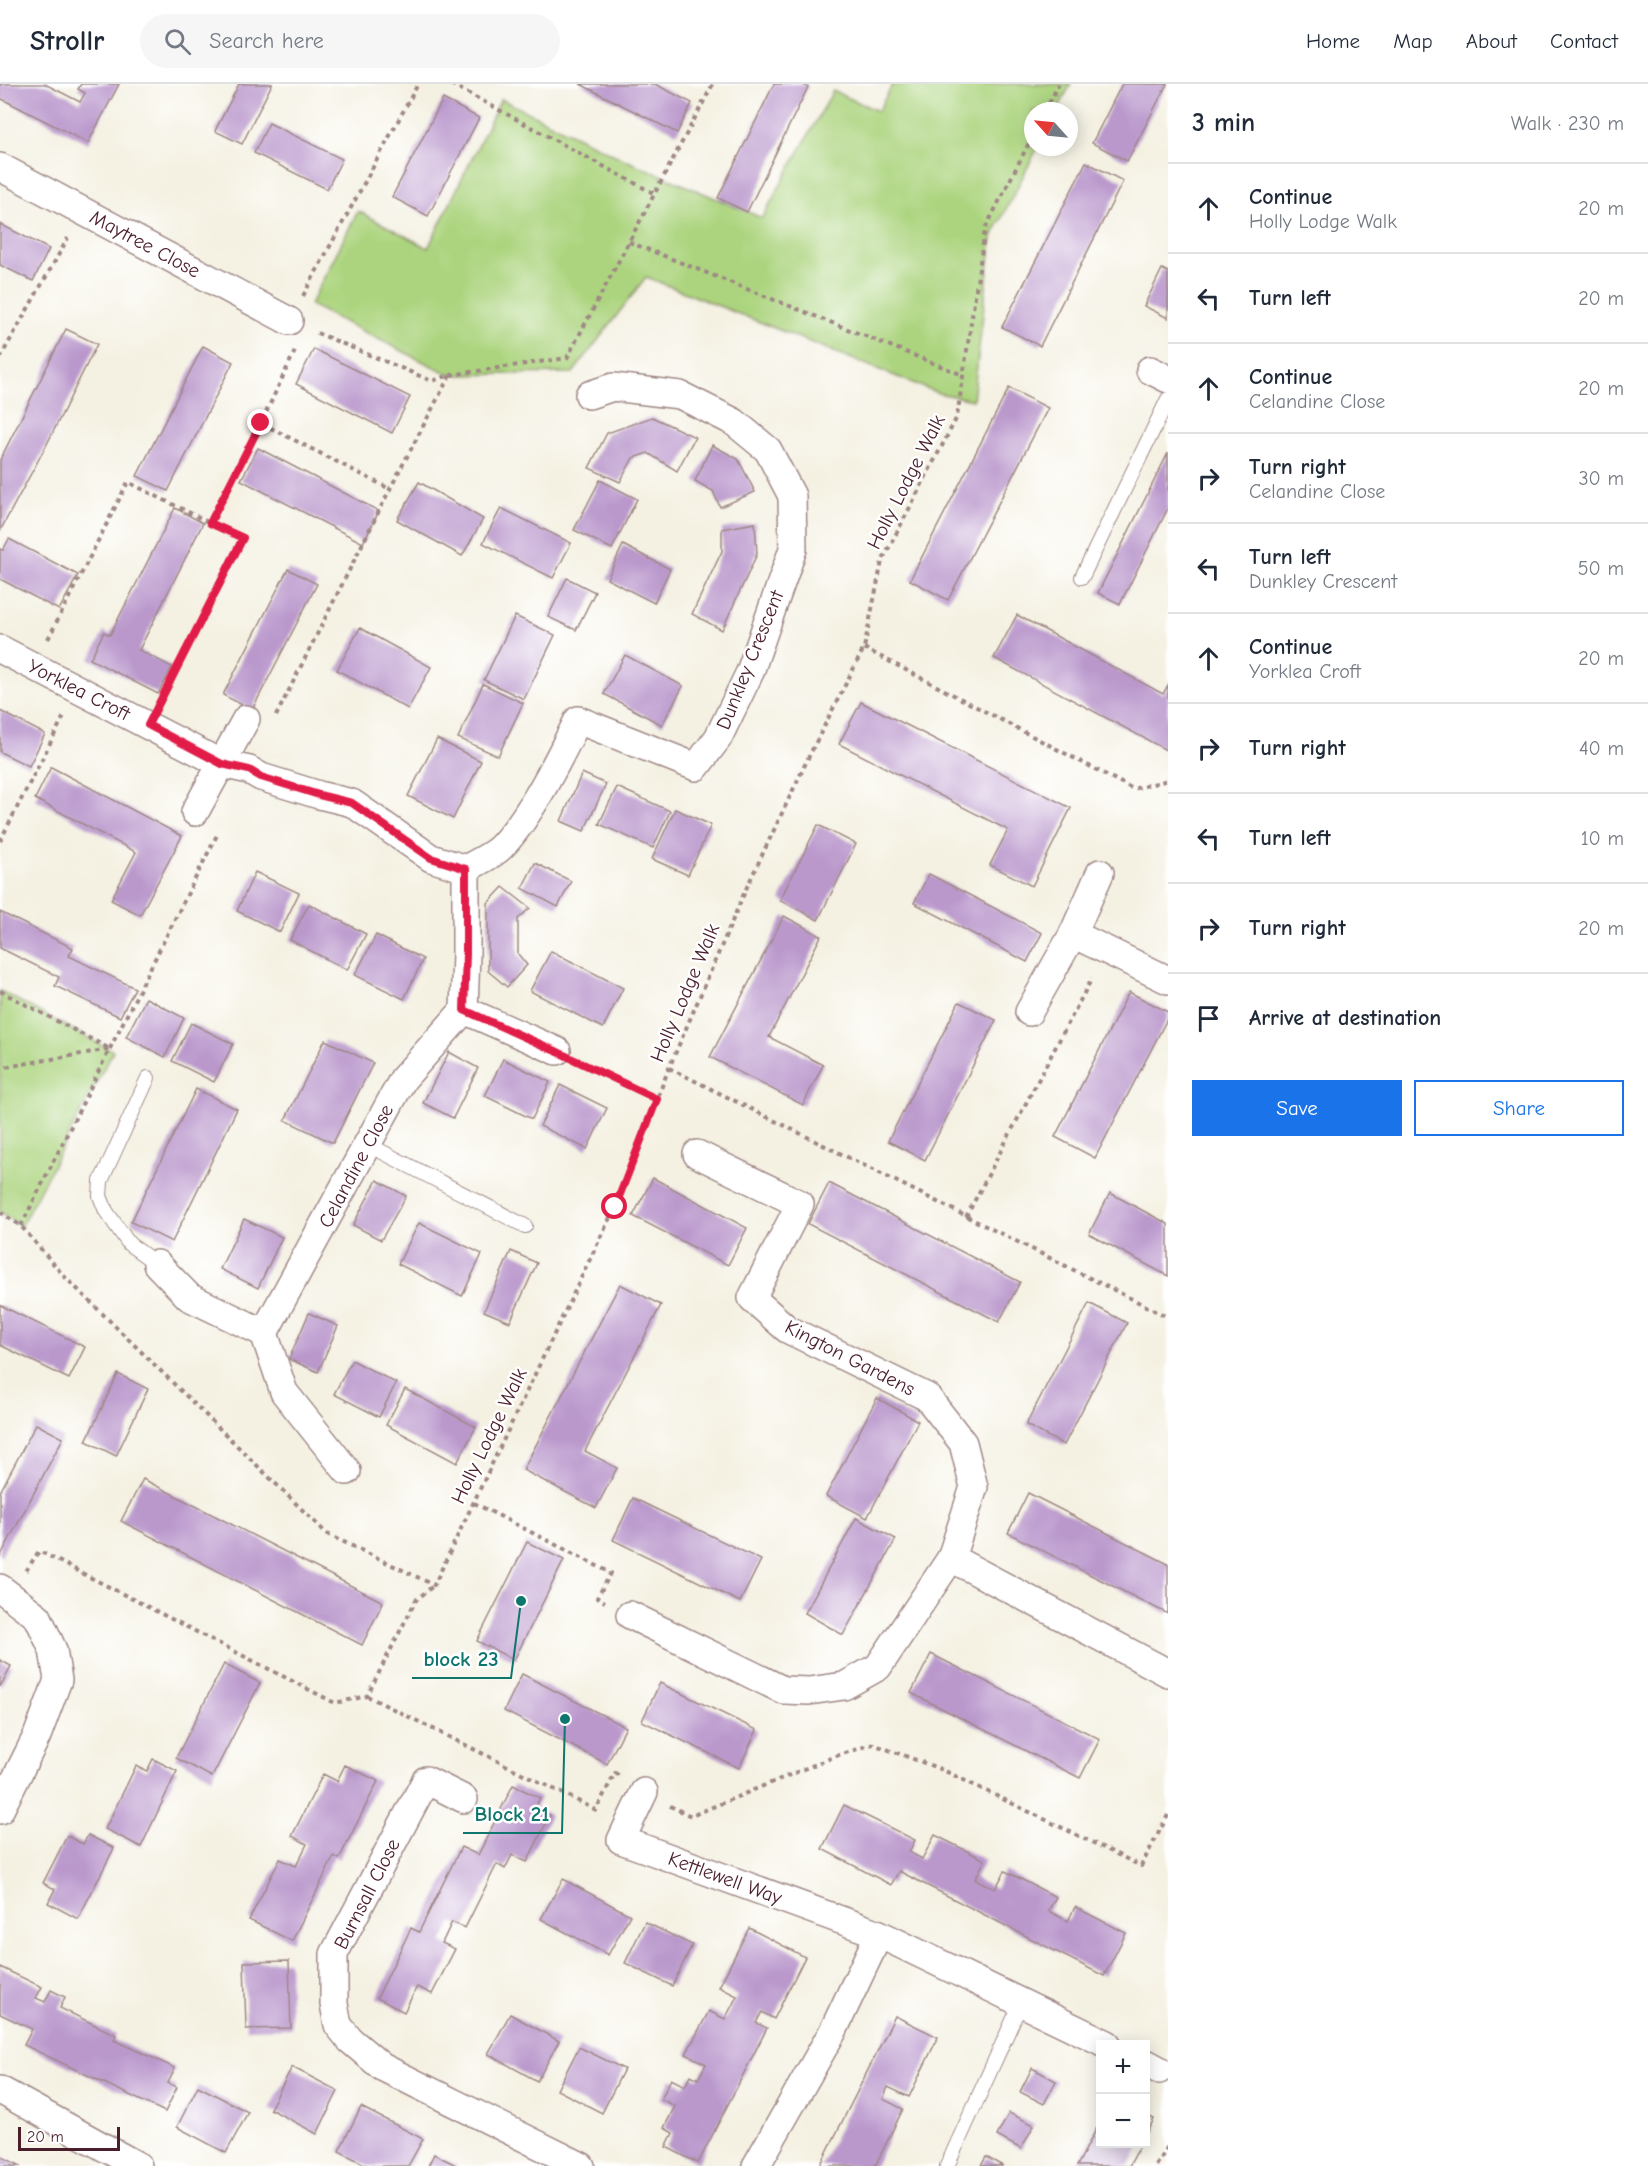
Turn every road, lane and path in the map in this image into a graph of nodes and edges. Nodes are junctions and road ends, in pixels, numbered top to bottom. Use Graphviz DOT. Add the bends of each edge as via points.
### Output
graph roads {
  1 [pos="418,84"];
  2 [pos="452,84"];
  3 [pos="469,84"];
  4 [pos="713,84"];
  5 [pos="1059,84"];
  6 [pos="465,91"];
  7 [pos="1050,102"];
  8 [pos="1024,153"];
  9 [pos="0,167"];
  10 [pos="655,194"];
  11 [pos="83,211"];
  12 [pos="629,242"];
  13 [pos="298,325"];
  14 [pos="0,358"];
  15 [pos="963,375"];
  16 [pos="589,396"];
  17 [pos="1168,399"];
  18 [pos="261,423"];
  19 [pos="390,489"];
  20 [pos="210,523"];
  21 [pos="1082,577"];
  22 [pos="864,648"];
  23 [pos="0,649"];
  24 [pos="34,666"];
  25 [pos="78,689"];
  26 [pos="246,719"];
  27 [pos="148,725"];
  28 [pos="222,764"];
  29 [pos="1168,780"];
  30 [pos="195,812"];
  31 [pos="0,841"];
  32 [pos="466,869"];
  33 [pos="1101,873"];
  34 [pos="1073,934"];
  35 [pos="1107,949"];
  36 [pos="1168,980"];
  37 [pos="0,991"];
  38 [pos="464,1010"];
  39 [pos="1029,1012"];
  40 [pos="558,1052"];
  41 [pos="0,1068"];
  42 [pos="669,1068"];
  43 [pos="148,1078"];
  44 [pos="657,1099"];
  45 [pos="367,1144"];
  46 [pos="697,1154"];
  47 [pos="0,1212"];
  48 [pos="966,1217"];
  49 [pos="525,1226"];
  50 [pos="157,1264"];
  51 [pos="1168,1317"];
  52 [pos="264,1333"];
  53 [pos="347,1471"];
  54 [pos="474,1503"];
  55 [pos="951,1558"];
  56 [pos="434,1586"];
  57 [pos="5,1591"];
  58 [pos="630,1615"];
  59 [pos="1168,1673"];
  60 [pos="367,1696"];
  61 [pos="644,1792"];
  62 [pos="464,1799"];
  63 [pos="0,1810"];
  64 [pos="1168,1815"];
  65 [pos="879,1934"];
  66 [pos="1021,2003"];
  67 [pos="1099,2040"];
  68 [pos="0,2090"];
  69 [pos="1168,2146"];
  70 [pos="138,2166"];
  71 [pos="581,2166"];
  72 [pos="756,2166"];
  73 [pos="947,2166"];
  74 [pos="1156,2166"];
  1 -- 13 [label="path"];
  2 -- 6 [label="path"];
  3 -- 6 [label="path"];
  4 -- 10 [label="path"];
  5 -- 7 [label="path"];
  6 -- 10 [label="path"];
  8 -- 15 [label="path, Holly Lodge Walk" via="985,229"];
  9 -- 11 [label="street, Maytree Close"];
  10 -- 12 [label="path"];
  11 -- 13 [label="street, Maytree Close"];
  11 -- 14 [label="path"];
  12 -- 13 [label="path" via="567,358 432,381"];
  12 -- 15 [label="path"];
  13 -- 18 [label="path"];
  15 -- 22 [label="path, Holly Lodge Walk" via="957,417 882,561"];
  16 -- 32 [label="street, Dunkley Crescent" via="613,387 680,395 734,422 768,450 792,496 793,549 750,672 718,738 696,767 578,720 519,825 500,848"];
  17 -- 21 [label="lane"];
  18 -- 19 [label="path"];
  18 -- 20 [label="path"];
  20 -- 24 [label="path" via="128,482"];
  20 -- 27 [label="path" via="243,538"];
  22 -- 29 [label="path" via="1133,789"];
  22 -- 42 [label="path, Holly Lodge Walk" via="746,889"];
  23 -- 24 [label="street, Yorklea Croft"];
  24 -- 25 [label="street, Yorklea Croft"];
  25 -- 27 [label="street, Yorklea Croft"];
  25 -- 31 [label="path"];
  26 -- 28 [label="street"];
  27 -- 28 [label="street, Yorklea Croft"];
  28 -- 30 [label="street"];
  28 -- 32 [label="street" via="352,803 431,858"];
  32 -- 38 [label="street"];
  33 -- 34 [label="street"];
  34 -- 35 [label="street"];
  34 -- 39 [label="street"];
  35 -- 36 [label="street"];
  35 -- 48 [label="path"];
  37 -- 41 [label="path" via="110,1049"];
  38 -- 40 [label="street"];
  38 -- 45 [label="street, Celandine Close" via="403,1079"];
  40 -- 44 [label="path"];
  42 -- 44 [label="path, Holly Lodge Walk"];
  42 -- 48 [label="path"];
  43 -- 50 [label="lane" via="101,1181 100,1196 129,1244"];
  44 -- 54 [label="path, Holly Lodge Walk" via="615,1207"];
  45 -- 49 [label="lane"];
  45 -- 52 [label="street, Celandine Close"];
  46 -- 55 [label="street, Kington Gardens" via="800,1204 752,1298 787,1329 927,1397 963,1443 974,1487"];
  47 -- 56 [label="path" via="21,1226 64,1276 327,1534"];
  48 -- 51 [label="path"];
  50 -- 52 [label="street" via="189,1297"];
  52 -- 53 [label="street" via="285,1392"];
  54 -- 56 [label="path, Holly Lodge Walk"];
  54 -- 58 [label="path" via="611,1573 597,1598"];
  55 -- 58 [label="street, Kington Gardens" via="878,1667 844,1686 783,1690"];
  55 -- 59 [label="street"];
  56 -- 60 [label="path" via="416,1600"];
  57 -- 60 [label="path" via="39,1551 335,1703"];
  57 -- 63 [label="street" via="38,1617 53,1650 58,1680 37,1736"];
  60 -- 61 [label="path" via="596,1810 615,1773"];
  61 -- 64 [label="path" via="691,1816 873,1744 943,1770 1141,1866"];
  61 -- 65 [label="street, Kettlewell Way" via="621,1840"];
  62 -- 71 [label="street, Burnsall Close" via="426,1780 334,1954 338,2025 382,2067"];
  65 -- 66 [label="street, Kettlewell Way"];
  65 -- 72 [label="street" via="833,2031"];
  66 -- 67 [label="street, Kettlewell Way"];
  66 -- 73 [label="lane"];
  68 -- 70 [label="street"];
  69 -- 74 [label="path"];
}
